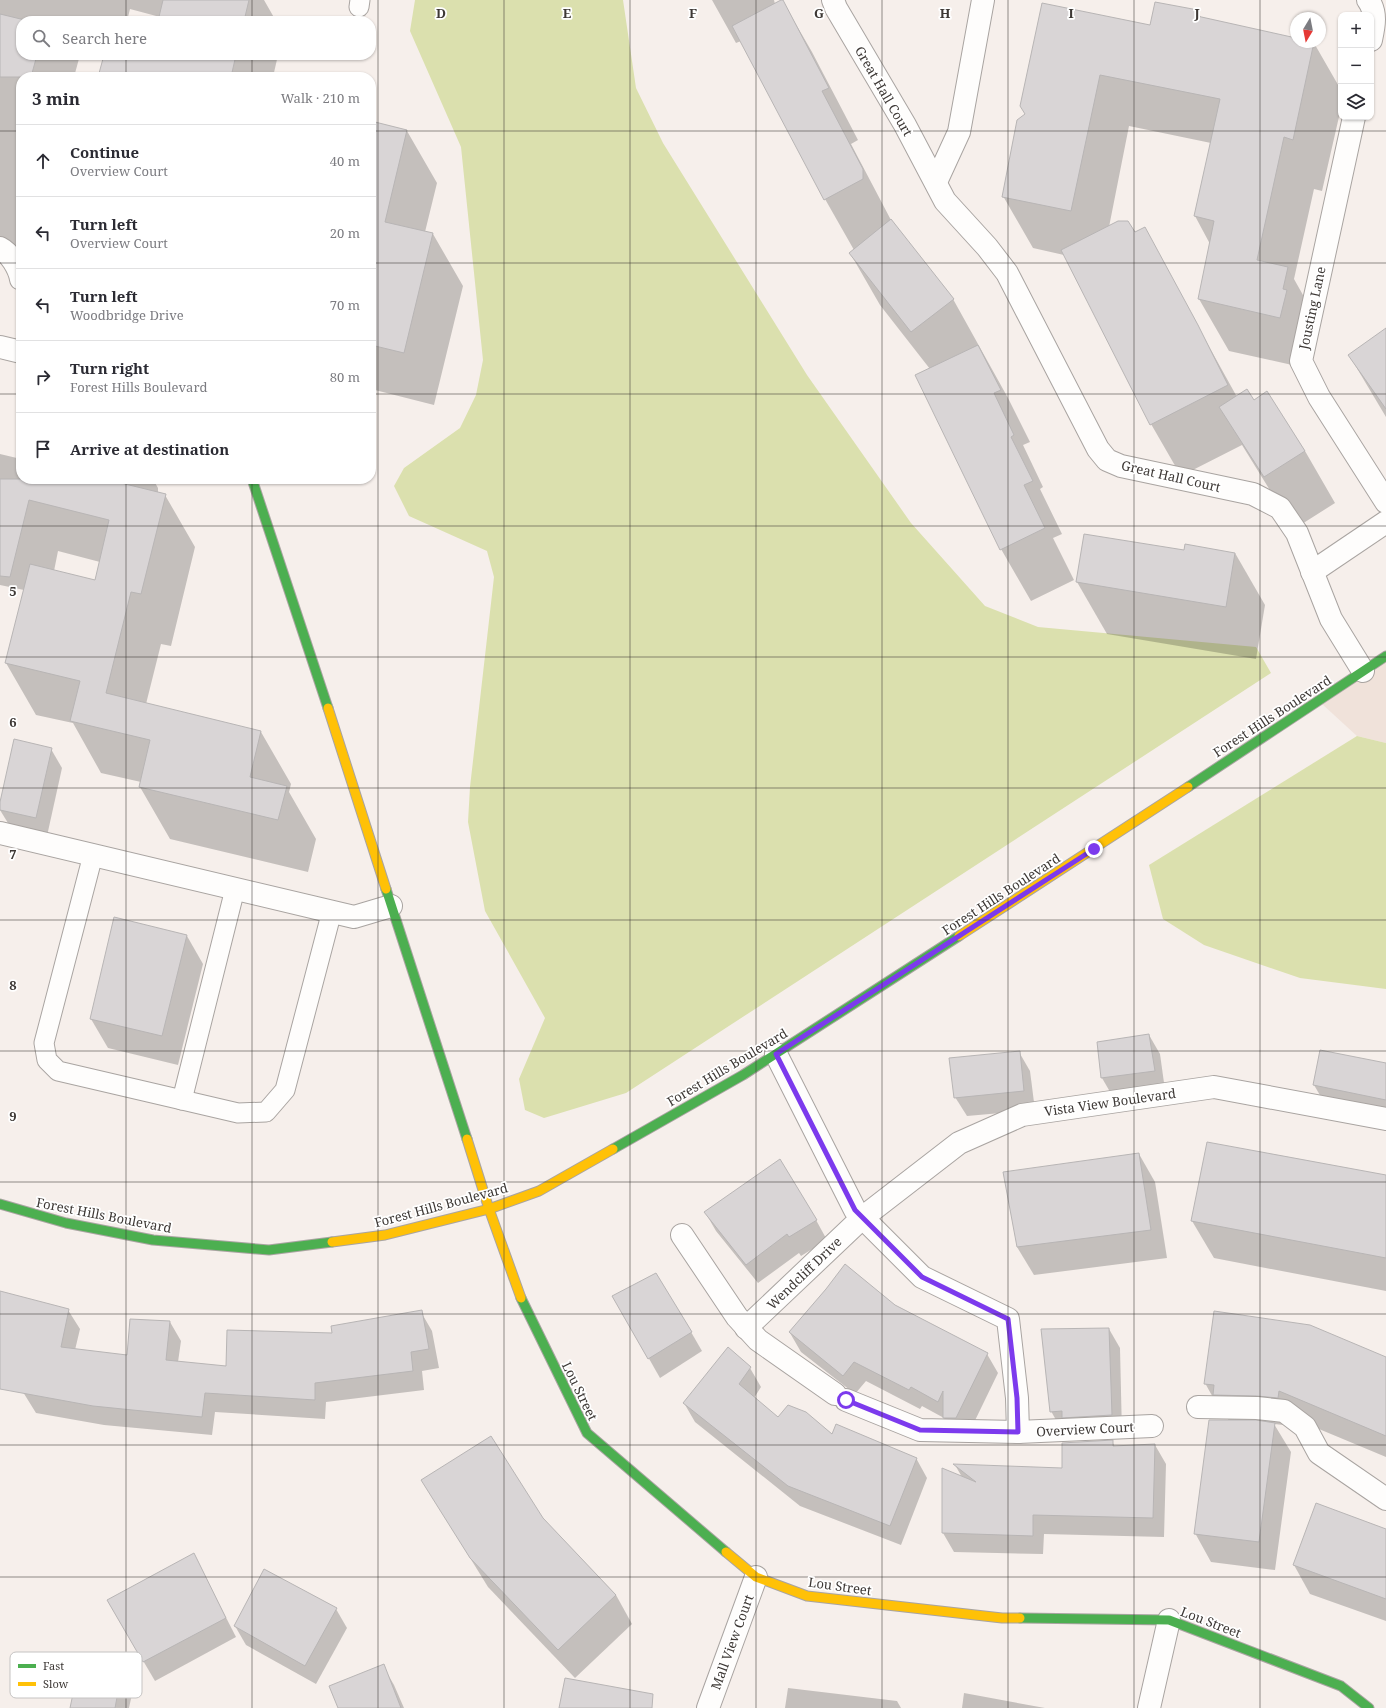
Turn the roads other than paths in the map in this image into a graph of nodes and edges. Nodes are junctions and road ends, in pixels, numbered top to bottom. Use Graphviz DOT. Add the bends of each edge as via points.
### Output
graph roads {
  1 [pos="833,0"];
  2 [pos="983,0"];
  3 [pos="1368,0"];
  4 [pos="1373,12"];
  5 [pos="1353,120"];
  6 [pos="936,182"];
  7 [pos="0,248"];
  8 [pos="16,266"];
  9 [pos="0,347"];
  10 [pos="16,351"];
  11 [pos="254,484"];
  12 [pos="1386,502"];
  13 [pos="1386,522"];
  14 [pos="1312,572"];
  15 [pos="1386,656"];
  16 [pos="1363,671"];
  17 [pos="0,833"];
  18 [pos="94,855"];
  19 [pos="235,889"];
  20 [pos="391,906"];
  21 [pos="332,911"];
  22 [pos="776,1054"];
  23 [pos="182,1100"];
  24 [pos="1386,1119"];
  25 [pos="0,1204"];
  26 [pos="489,1209"];
  27 [pos="862,1218"];
  28 [pos="682,1235"];
  29 [pos="746,1328"];
  30 [pos="1198,1407"];
  31 [pos="1152,1426"];
  32 [pos="1018,1432"];
  33 [pos="1386,1499"];
  34 [pos="756,1577"];
  35 [pos="1169,1620"];
  36 [pos="708,1708"];
  37 [pos="1149,1708"];
  38 [pos="1369,1708"];
  1 -- 6 [label="street, Great Hall Court"];
  2 -- 6 [label="street" via="959,132"];
  3 -- 4 [label="street"];
  5 -- 12 [label="street, Jousting Lane" via="1300,361 1319,397"];
  6 -- 14 [label="street, Great Hall Court" via="945,201 1007,274 1098,449 1108,460 1121,466 1253,494 1280,508 1296,533"];
  7 -- 8 [label="street"];
  9 -- 10 [label="street"];
  11 -- 20 [label="street, Lou Street"];
  13 -- 14 [label="street"];
  14 -- 16 [label="street, Great Hall Court" via="1331,619"];
  15 -- 16 [label="street, Forest Hills Boulevard"];
  16 -- 22 [label="street, Forest Hills Boulevard" via="1094,849"];
  17 -- 18 [label="street"];
  18 -- 19 [label="street"];
  18 -- 23 [label="lane" via="44,1043 47,1060 58,1071"];
  19 -- 21 [label="street"];
  19 -- 23 [label="lane"];
  20 -- 21 [label="street" via="354,917"];
  20 -- 26 [label="street, Lou Street"];
  21 -- 23 [label="lane" via="285,1090 266,1112 238,1113"];
  22 -- 26 [label="street, Forest Hills Boulevard" via="539,1191"];
  22 -- 27 [label="street" via="855,1210"];
  24 -- 27 [label="street, Vista View Boulevard" via="1214,1087 1022,1115 959,1143"];
  25 -- 26 [label="street, Forest Hills Boulevard" via="66,1223 153,1240 269,1250 385,1235"];
  26 -- 34 [label="street, Lou Street" via="522,1301 587,1433"];
  27 -- 29 [label="street, Wendcliff Drive"];
  27 -- 32 [label="street, Overview Court" via="922,1277 1008,1319 1017,1398"];
  28 -- 29 [label="street"];
  29 -- 32 [label="street, Overview Court" via="758,1340 841,1397 920,1430"];
  30 -- 33 [label="street" via="1284,1411 1305,1427 1319,1453"];
  31 -- 32 [label="street, Overview Court"];
  34 -- 35 [label="street, Lou Street" via="807,1596 994,1617"];
  34 -- 36 [label="street, Mall View Court"];
  35 -- 37 [label="street"];
  35 -- 38 [label="street, Lou Street" via="1341,1686"];
}
